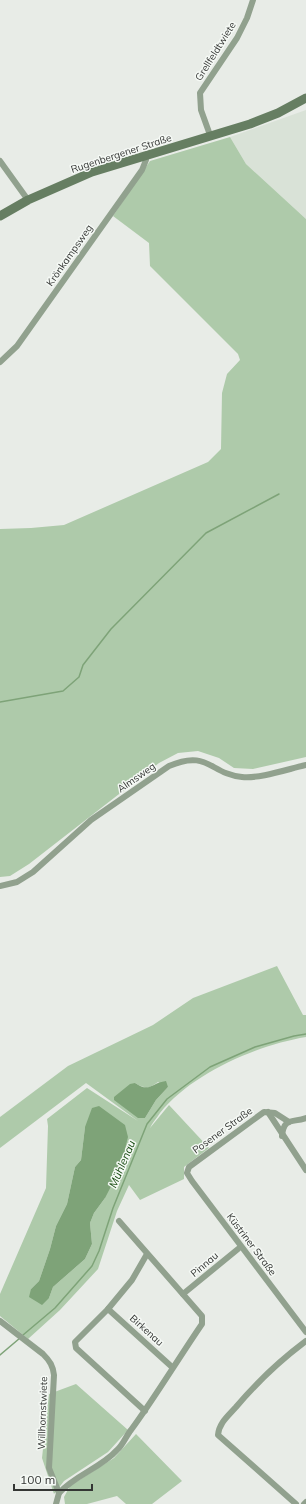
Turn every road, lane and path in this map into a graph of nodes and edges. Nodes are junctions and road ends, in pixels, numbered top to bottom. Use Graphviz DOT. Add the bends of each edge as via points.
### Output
graph roads {
  1 [pos="253,0"];
  2 [pos="306,98"];
  3 [pos="209,136"];
  4 [pos="145,156"];
  5 [pos="0,161"];
  6 [pos="28,200"];
  7 [pos="0,216"];
  8 [pos="0,362"];
  9 [pos="306,765"];
  10 [pos="0,886"];
  11 [pos="268,1112"];
  12 [pos="306,1118"];
  13 [pos="289,1122"];
  14 [pos="282,1136"];
  15 [pos="190,1167"];
  16 [pos="306,1170"];
  17 [pos="119,1221"];
  18 [pos="238,1249"];
  19 [pos="147,1254"];
  20 [pos="183,1294"];
  21 [pos="108,1309"];
  22 [pos="0,1321"];
  23 [pos="306,1332"];
  24 [pos="306,1341"];
  25 [pos="172,1367"];
  26 [pos="145,1411"];
  27 [pos="59,1493"];
  28 [pos="56,1504"];
  29 [pos="296,1504"];
  1 -- 3 [label="street, Grellfeldtwiete" via="237,38 200,92 201,110"];
  2 -- 3 [label="main road, Rugenbergener Straße" via="278,113"];
  3 -- 4 [label="main road, Rugenbergener Straße"];
  4 -- 6 [label="main road, Rugenbergener Straße" via="92,172"];
  4 -- 8 [label="street, Krönkampsweg" via="142,170 17,346"];
  5 -- 6 [label="street"];
  6 -- 7 [label="main road, Rugenbergener Straße"];
  9 -- 10 [label="street, Almsweg" via="242,777 230,775 205,762 180,761 91,820 33,872 17,882"];
  11 -- 13 [label="street, Posener Straße" via="275,1113"];
  11 -- 14 [label="street"];
  11 -- 15 [label="street, Posener Straße" via="260,1114"];
  12 -- 13 [label="street"];
  13 -- 14 [label="street" via="283,1126"];
  14 -- 16 [label="street"];
  15 -- 23 [label="street, Küstriner Straße" via="187,1173 192,1181"];
  17 -- 19 [label="street"];
  18 -- 20 [label="street, Pinnau"];
  19 -- 20 [label="street"];
  19 -- 21 [label="street" via="132,1280"];
  20 -- 25 [label="street" via="202,1316 202,1324"];
  21 -- 25 [label="street, Birkenau"];
  21 -- 26 [label="street" via="75,1342 76,1348"];
  22 -- 27 [label="street, Willhornstwiete" via="43,1354 53,1367 49,1468"];
  24 -- 29 [label="street" via="264,1376 220,1426 218,1435"];
  25 -- 26 [label="street"];
  26 -- 27 [label="street" via="118,1450 70,1482"];
  27 -- 28 [label="street"];
}
